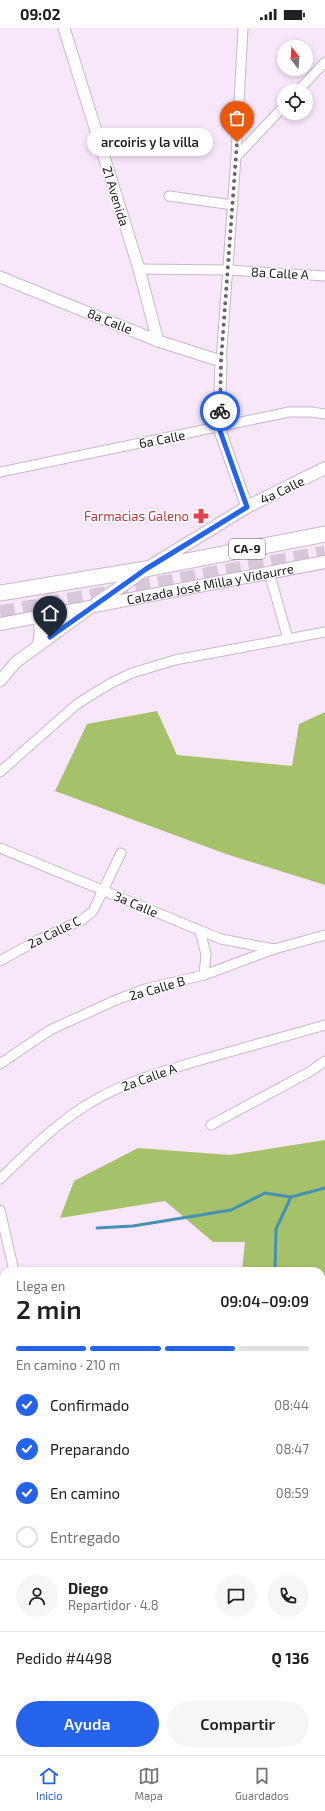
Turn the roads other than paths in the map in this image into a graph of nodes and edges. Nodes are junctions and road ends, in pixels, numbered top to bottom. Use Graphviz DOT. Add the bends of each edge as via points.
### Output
graph roads {
  1 [pos="64,28"];
  2 [pos="243,28"];
  3 [pos="325,62"];
  4 [pos="305,84"];
  5 [pos="277,113"];
  6 [pos="236,157"];
  7 [pos="169,196"];
  8 [pos="233,205"];
  9 [pos="139,268"];
  10 [pos="229,270"];
  11 [pos="325,276"];
  12 [pos="0,277"];
  13 [pos="158,341"];
  14 [pos="221,361"];
  15 [pos="325,414"];
  16 [pos="219,428"];
  17 [pos="325,468"];
  18 [pos="0,472"];
  19 [pos="247,507"];
  20 [pos="325,534"];
  21 [pos="325,562"];
  22 [pos="146,569"];
  23 [pos="269,572"];
  24 [pos="0,593"];
  25 [pos="93,606"];
  26 [pos="37,617"];
  27 [pos="0,624"];
  28 [pos="325,632"];
  29 [pos="288,639"];
  30 [pos="39,645"];
  31 [pos="16,662"];
  32 [pos="0,673"];
  33 [pos="0,680"];
  34 [pos="0,772"];
  35 [pos="0,848"];
  36 [pos="121,853"];
  37 [pos="103,890"];
  38 [pos="200,931"];
  39 [pos="325,935"];
  40 [pos="274,949"];
  41 [pos="0,961"];
  42 [pos="204,975"];
  43 [pos="325,1025"];
  44 [pos="325,1061"];
  45 [pos="0,1064"];
  46 [pos="211,1125"];
  47 [pos="0,1179"];
  48 [pos="0,1210"];
  49 [pos="13,1267"];
  1 -- 9 [label="street, 21 Avenida"];
  2 -- 6 [label="street"];
  3 -- 4 [label="street"];
  5 -- 6 [label="street"];
  6 -- 8 [label="street"];
  7 -- 8 [label="street"];
  8 -- 10 [label="street"];
  9 -- 10 [label="street, 8a Calle A"];
  9 -- 13 [label="street, 21 Avenida"];
  10 -- 11 [label="street, 8a Calle A"];
  10 -- 14 [label="street"];
  12 -- 13 [label="street, 8a Calle"];
  13 -- 14 [label="street, 8a Calle"];
  14 -- 16 [label="street"];
  15 -- 16 [label="street, 6a Calle" via="289,412"];
  16 -- 18 [label="street, 6a Calle"];
  16 -- 19 [label="street"];
  17 -- 19 [label="main road, 4a Calle"];
  19 -- 22 [label="main road, 4a Calle"];
  20 -- 22 [label="highway, CA-9"];
  21 -- 23 [label="main road, Calzada José Milla y Vidaurre / CA-9"];
  22 -- 24 [label="highway, CA-9"];
  22 -- 25 [label="main road, 4a Calle"];
  23 -- 25 [label="main road, Calzada José Milla y Vidaurre / CA-9"];
  23 -- 29 [label="street"];
  25 -- 26 [label="main road, Calzada José Milla y Vidaurre / CA-9"];
  25 -- 30 [label="street, 4a Calle"];
  26 -- 27 [label="main road, Calzada José Milla y Vidaurre / CA-9"];
  26 -- 30 [label="main road" via="41,623"];
  28 -- 29 [label="street"];
  29 -- 34 [label="street" via="175,660 132,673 77,704"];
  30 -- 31 [label="street, 4a Calle"];
  31 -- 32 [label="street, 4a Calle"];
  31 -- 33 [label="street"];
  35 -- 37 [label="street, 3a Calle"];
  36 -- 37 [label="street, 2a Calle C"];
  37 -- 38 [label="street, 3a Calle"];
  37 -- 41 [label="street, 2a Calle C" via="93,911 82,920"];
  38 -- 40 [label="street, 3a Calle" via="221,939"];
  38 -- 42 [label="street" via="206,954"];
  39 -- 40 [label="street, 2a Calle B"];
  40 -- 42 [label="street, 2a Calle B"];
  42 -- 45 [label="street, 2a Calle B" via="145,990 91,1010 50,1030"];
  43 -- 47 [label="street, 2a Calle A" via="164,1071 118,1088 65,1120"];
  44 -- 46 [label="street"];
  48 -- 49 [label="street"];
}
